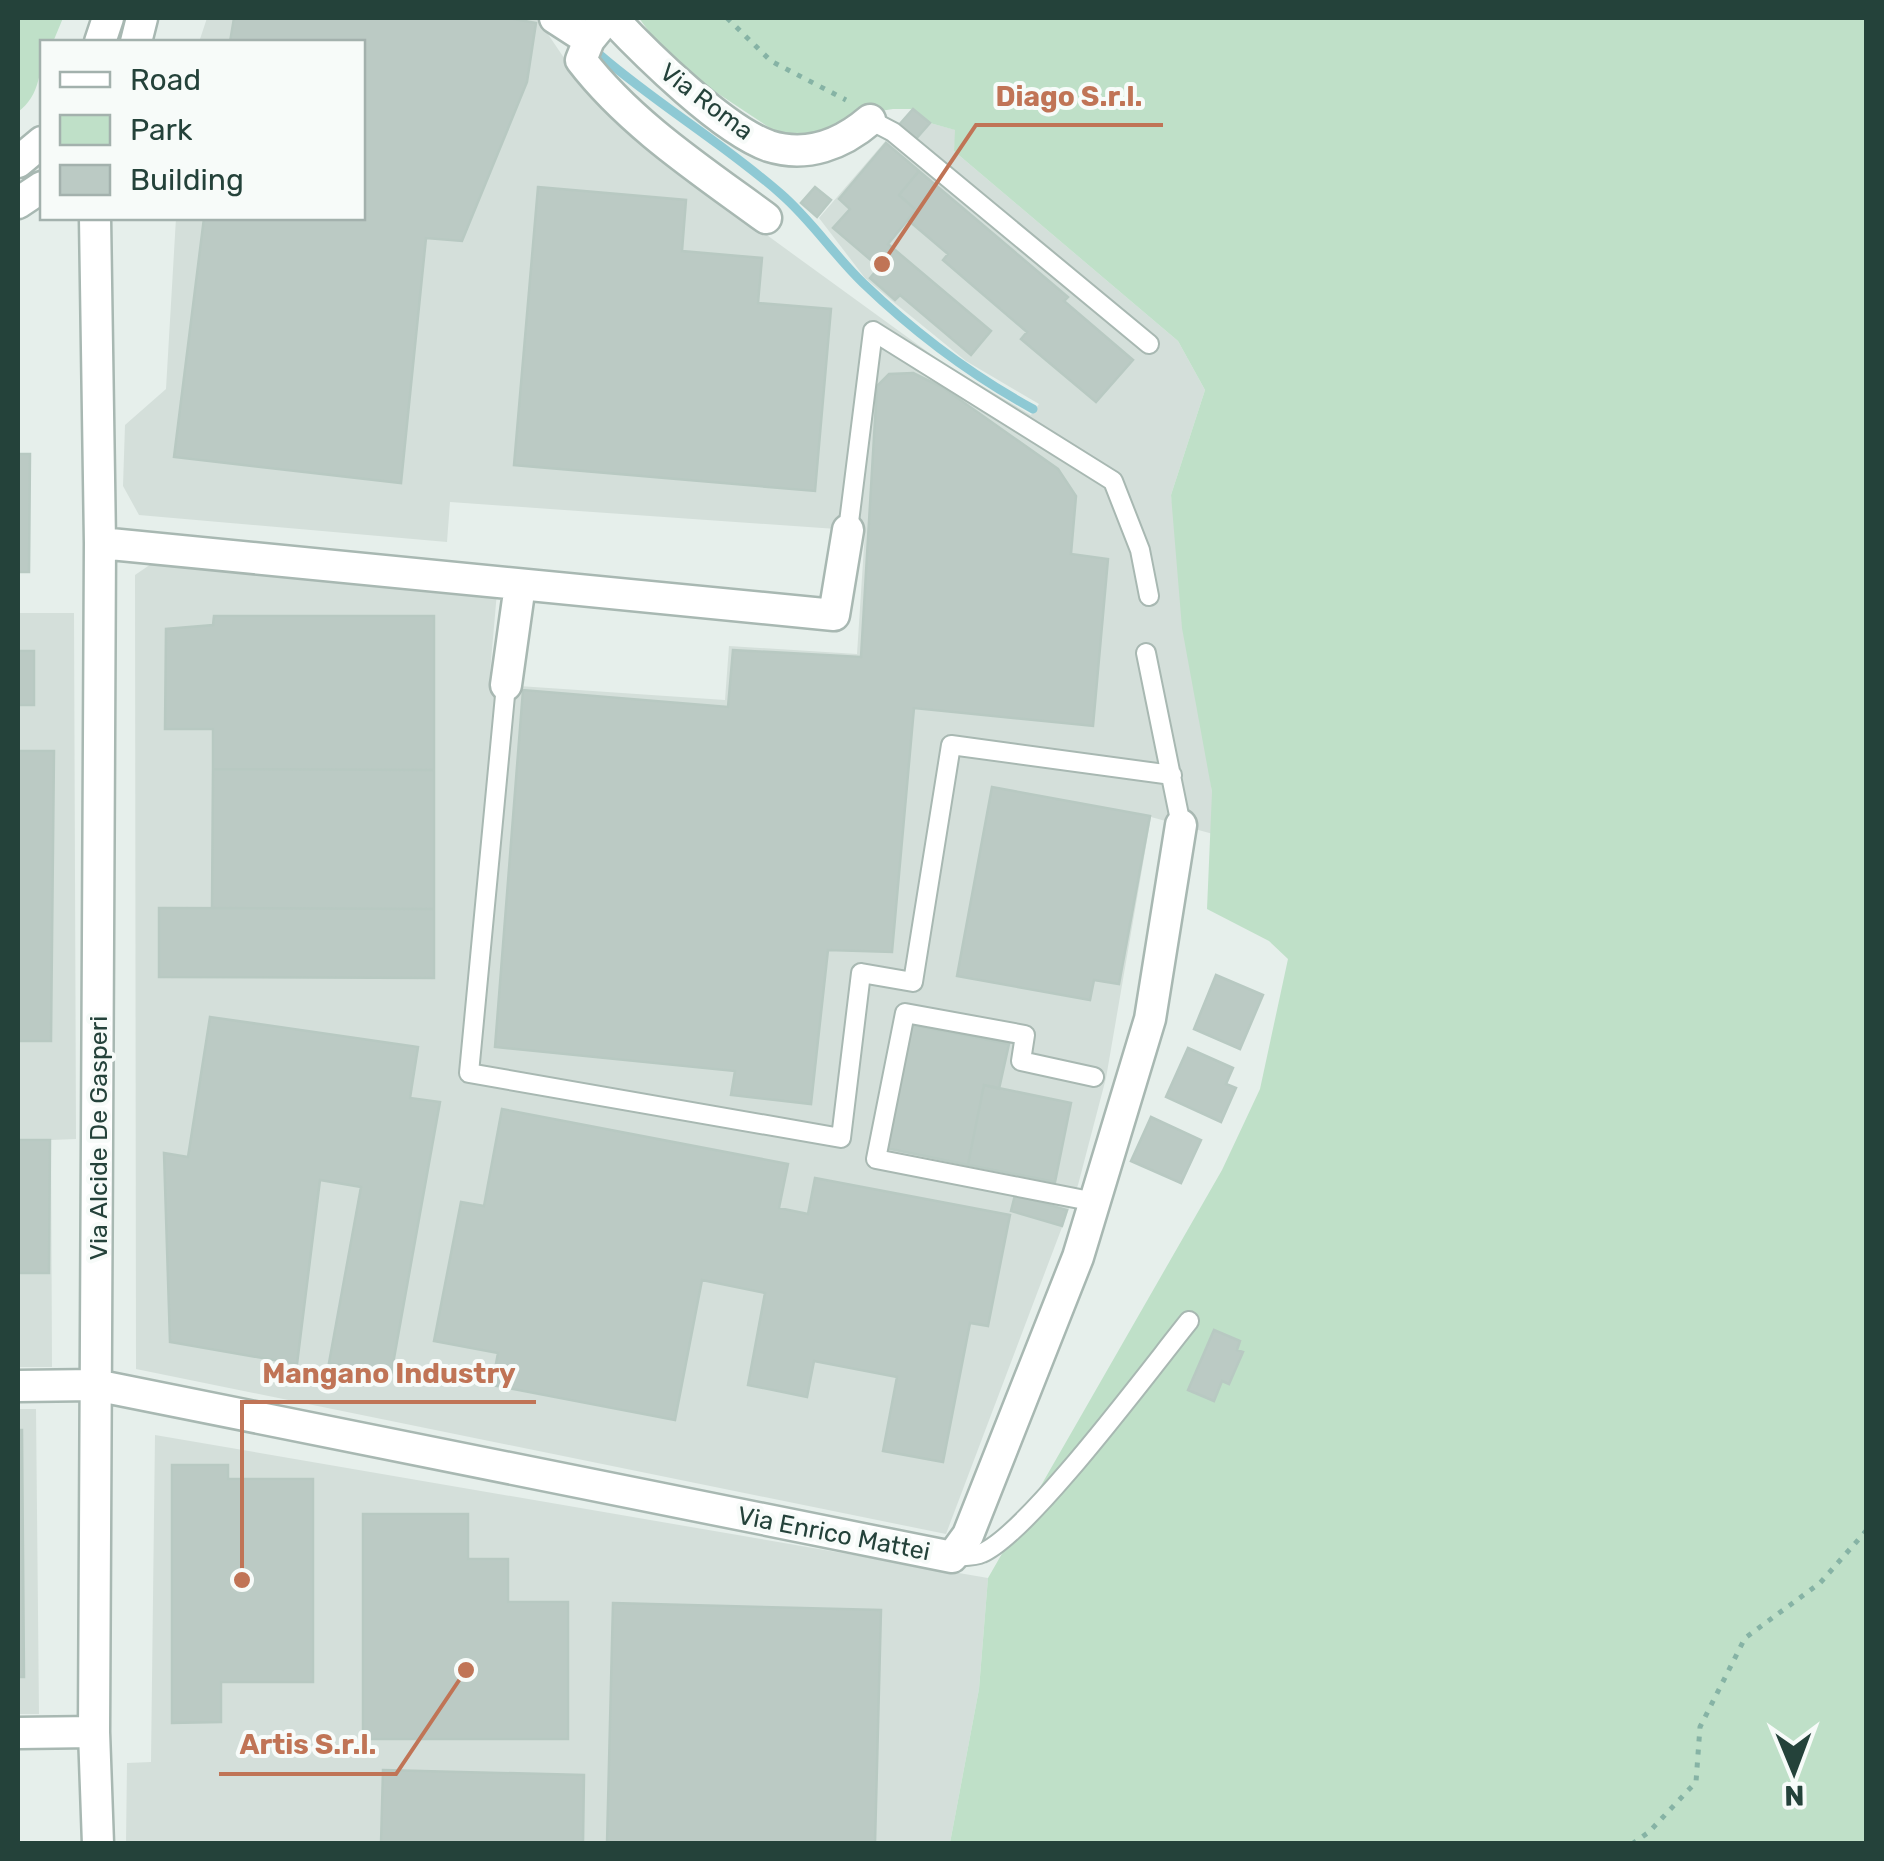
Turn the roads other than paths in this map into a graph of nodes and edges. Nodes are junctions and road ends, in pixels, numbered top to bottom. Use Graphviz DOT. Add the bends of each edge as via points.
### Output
graph roads {
  1 [pos="555,18"];
  2 [pos="603,25"];
  3 [pos="861,112"];
  4 [pos="40,144"];
  5 [pos="18,162"];
  6 [pos="40,188"];
  7 [pos="18,203"];
  8 [pos="766,218"];
  9 [pos="95,220"];
  10 [pos="1150,344"];
  11 [pos="848,530"];
  12 [pos="100,543"];
  13 [pos="520,585"];
  14 [pos="1148,596"];
  15 [pos="1146,653"];
  16 [pos="506,685"];
  17 [pos="1172,776"];
  18 [pos="1181,825"];
  19 [pos="1094,1077"];
  20 [pos="1095,1202"];
  21 [pos="1189,1321"];
  22 [pos="95,1385"];
  23 [pos="18,1386"];
  24 [pos="952,1557"];
  25 [pos="94,1732"];
  26 [pos="18,1733"];
  27 [pos="98,1844"];
  1 -- 2 [label="street, Via Roma"];
  2 -- 3 [label="street, Via Roma" via="768,146 832,145 848,139"];
  2 -- 8 [label="street" via="581,60 598,83"];
  3 -- 10 [label="lane"];
  4 -- 5 [label="street"];
  6 -- 7 [label="street"];
  9 -- 12 [label="street, Via Alcide De Gasperi"];
  11 -- 13 [label="street" via="834,615"];
  11 -- 14 [label="lane" via="874,331 1113,480 1140,550"];
  12 -- 13 [label="street"];
  12 -- 22 [label="street, Via Alcide De Gasperi"];
  13 -- 16 [label="street"];
  15 -- 17 [label="lane"];
  16 -- 17 [label="lane" via="469,1072 841,1138 861,973 913,982 951,745"];
  17 -- 18 [label="lane"];
  18 -- 20 [label="street, Via Enrico Mattei" via="1161,970"];
  19 -- 20 [label="lane" via="1021,1062 1025,1035 905,1013 876,1159"];
  20 -- 24 [label="street, Via Enrico Mattei" via="974,1521"];
  21 -- 24 [label="lane" via="1004,1540 981,1554"];
  22 -- 23 [label="street, Via Enrico Mattei"];
  22 -- 24 [label="street, Via Enrico Mattei"];
  22 -- 25 [label="street, Via Alcide De Gasperi"];
  25 -- 26 [label="street"];
  25 -- 27 [label="street, Via Alcide De Gasperi"];
}
